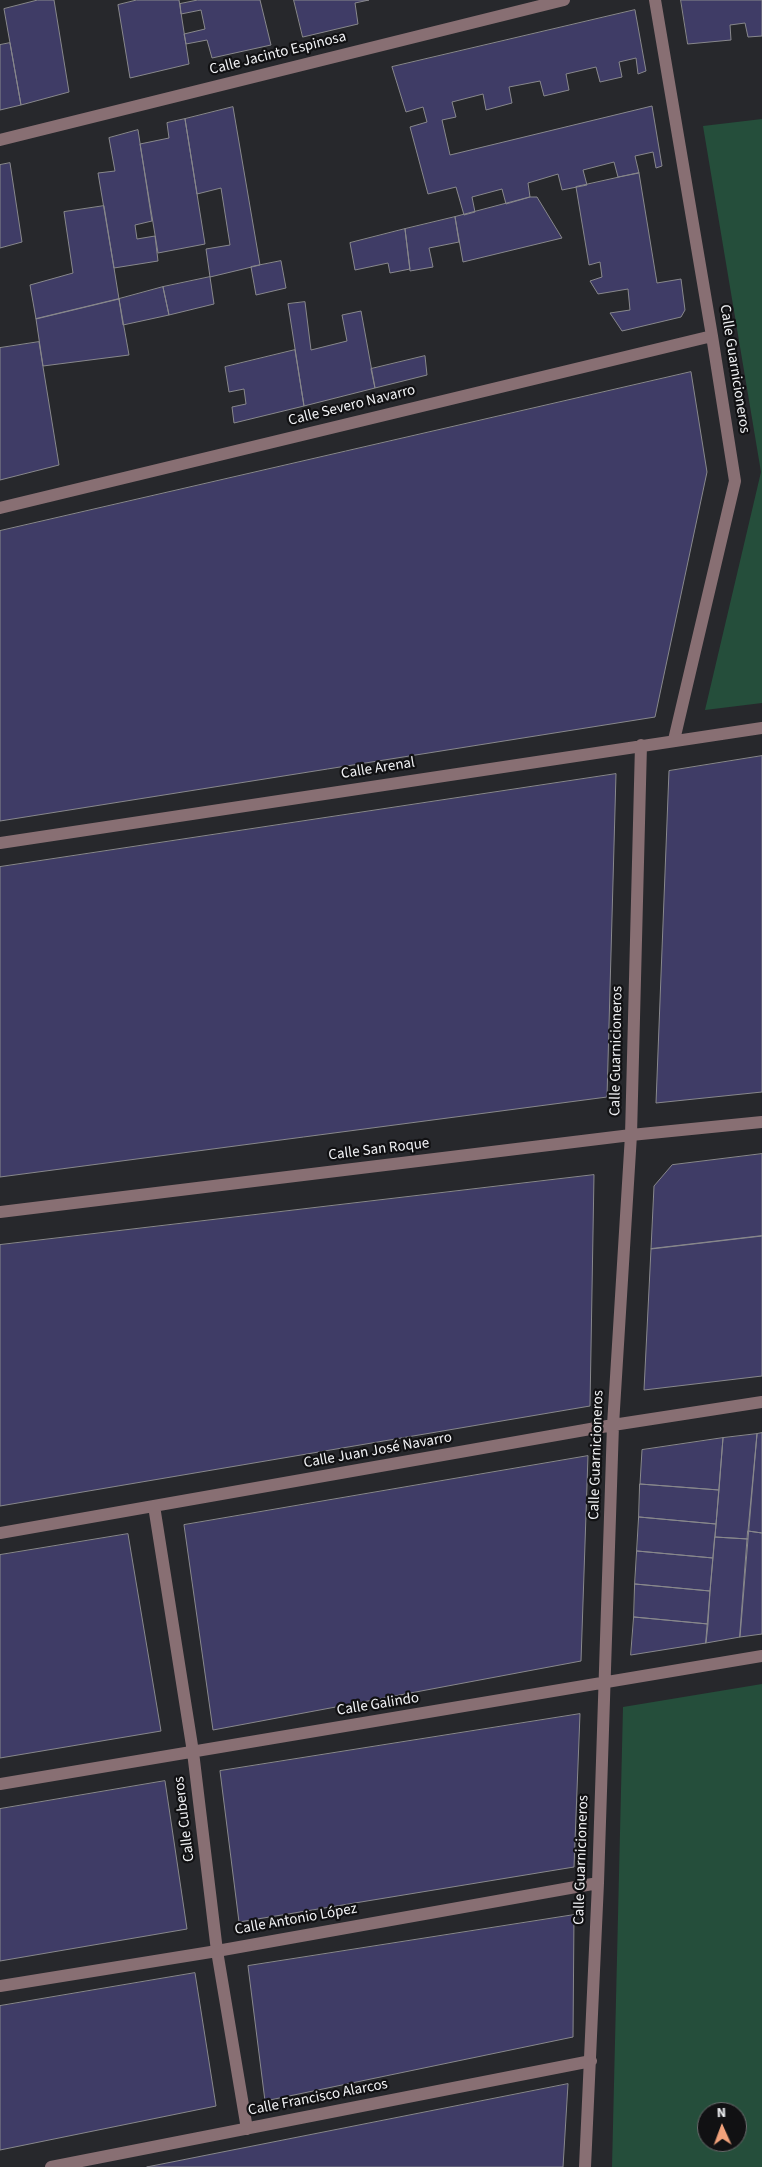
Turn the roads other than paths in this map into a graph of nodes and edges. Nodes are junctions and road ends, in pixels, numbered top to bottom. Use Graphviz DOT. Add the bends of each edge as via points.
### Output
graph roads {
  1 [pos="564,0"];
  2 [pos="655,0"];
  3 [pos="0,140"];
  4 [pos="712,336"];
  5 [pos="0,508"];
  6 [pos="762,728"];
  7 [pos="674,740"];
  8 [pos="641,745"];
  9 [pos="0,843"];
  10 [pos="762,1122"];
  11 [pos="632,1135"];
  12 [pos="0,1212"];
  13 [pos="762,1402"];
  14 [pos="613,1426"];
  15 [pos="154,1506"];
  16 [pos="0,1533"];
  17 [pos="762,1656"];
  18 [pos="605,1683"];
  19 [pos="193,1752"];
  20 [pos="0,1784"];
  21 [pos="598,1883"];
  22 [pos="217,1951"];
  23 [pos="0,1986"];
  24 [pos="591,2061"];
  25 [pos="247,2129"];
  26 [pos="51,2167"];
  27 [pos="585,2167"];
  1 -- 3 [label="street, Calle Jacinto Espinosa"];
  2 -- 4 [label="street, Calle Guarnicioneros"];
  4 -- 5 [label="street, Calle Severo Navarro"];
  4 -- 7 [label="street, Calle Guarnicioneros" via="735,481"];
  6 -- 7 [label="street, Calle Arenal"];
  7 -- 8 [label="street, Calle Arenal"];
  8 -- 9 [label="street, Calle Arenal"];
  8 -- 11 [label="street, Calle Guarnicioneros"];
  10 -- 11 [label="street, Calle San Roque"];
  11 -- 12 [label="street, Calle San Roque"];
  11 -- 14 [label="street, Calle Guarnicioneros"];
  13 -- 14 [label="street, Calle Juan José Navarro"];
  14 -- 15 [label="street, Calle Juan José Navarro"];
  14 -- 18 [label="street, Calle Guarnicioneros"];
  15 -- 16 [label="street, Calle Juan José Navarro"];
  15 -- 19 [label="street, Calle Cuberos"];
  17 -- 18 [label="street, Calle Galindo"];
  18 -- 19 [label="street, Calle Galindo"];
  18 -- 21 [label="street, Calle Guarnicioneros"];
  19 -- 20 [label="street, Calle Galindo"];
  19 -- 22 [label="street, Calle Cuberos"];
  21 -- 22 [label="street, Calle Antonio López"];
  21 -- 24 [label="street, Calle Guarnicioneros"];
  22 -- 23 [label="street, Calle Antonio López"];
  22 -- 25 [label="street, Calle Cuberos"];
  24 -- 25 [label="street, Calle Francisco Alarcos"];
  24 -- 27 [label="street, Calle Guarnicioneros"];
  25 -- 26 [label="street, Calle Francisco Alarcos"];
}
